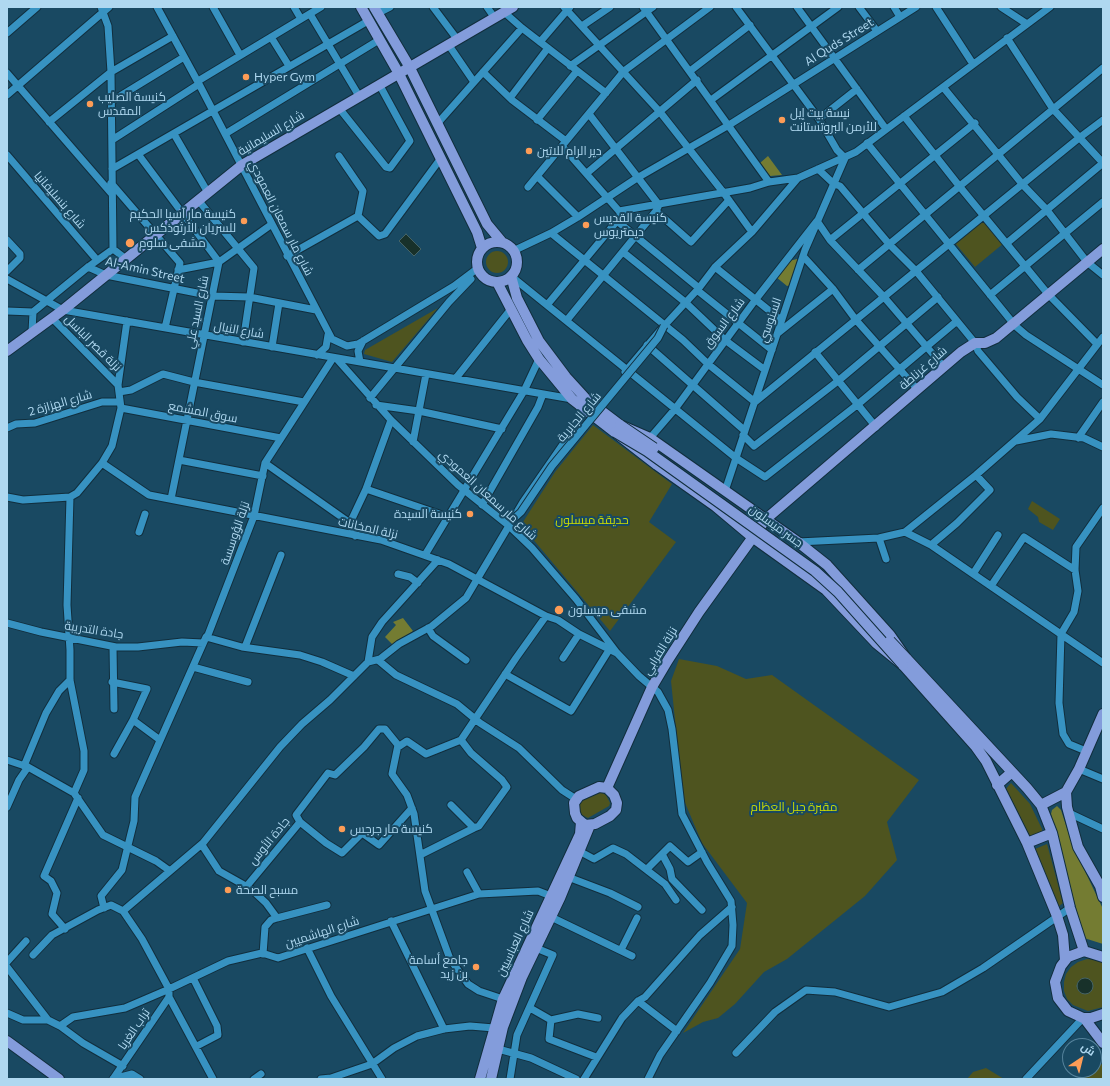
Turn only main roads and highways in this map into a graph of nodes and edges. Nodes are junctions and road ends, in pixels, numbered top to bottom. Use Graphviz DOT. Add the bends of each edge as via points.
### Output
graph roads {
  1 [pos="361,7"];
  2 [pos="508,9"];
  3 [pos="376,10"];
  4 [pos="408,66"];
  5 [pos="398,72"];
  6 [pos="502,242"];
  7 [pos="482,248"];
  8 [pos="1103,248"];
  9 [pos="511,276"];
  10 [pos="497,282"];
  11 [pos="7,351"];
  12 [pos="617,428"];
  13 [pos="766,519"];
  14 [pos="752,537"];
  15 [pos="904,662"];
  16 [pos="952,713"];
  17 [pos="1103,714"];
  18 [pos="990,747"];
  19 [pos="981,754"];
  20 [pos="1012,772"];
  21 [pos="998,785"];
  22 [pos="607,788"];
  23 [pos="1066,792"];
  24 [pos="1041,805"];
  25 [pos="586,824"];
  26 [pos="1052,833"];
  27 [pos="1026,843"];
  28 [pos="1101,884"];
  29 [pos="1103,897"];
  30 [pos="1084,951"];
  31 [pos="1103,956"];
  32 [pos="1065,960"];
  33 [pos="1103,1014"];
  34 [pos="1084,1018"];
  35 [pos="7,1042"];
  36 [pos="1103,1043"];
  37 [pos="59,1079"];
  38 [pos="480,1079"];
  39 [pos="491,1079"];
  1 -- 5 [label="main road"];
  2 -- 4 [label="main road, شارع السليمانية"];
  3 -- 4 [label="main road"];
  4 -- 5 [label="main road, شارع السليمانية"];
  4 -- 6 [label="main road" via="487,224"];
  5 -- 7 [label="main road" via="477,232"];
  5 -- 11 [label="main road, شارع السليمانية" via="242,165 63,310"];
  6 -- 7 [label="main road" via="488,244"];
  6 -- 9 [label="main road" via="514,251 517,261"];
  7 -- 10 [label="main road" via="478,255 479,269 487,279"];
  8 -- 13 [label="main road, شارع غرناطة" via="996,338 985,343 975,343 944,367"];
  9 -- 10 [label="main road"];
  9 -- 12 [label="main road" via="517,298 538,341 566,377"];
  10 -- 12 [label="main road" via="539,359 580,407"];
  12 -- 13 [label="main road" via="650,438"];
  12 -- 14 [label="main road" via="651,461 715,506"];
  12 -- 15 [label="main road, جسر ميسلون, bridge" via="818,566 841,588"];
  13 -- 14 [label="main road, نزلة الفرابي"];
  13 -- 15 [label="main road" via="827,565 890,634"];
  14 -- 15 [label="main road" via="826,590 876,643"];
  14 -- 22 [label="main road, نزلة الفرابي" via="699,612 652,687"];
  15 -- 16 [label="main road"];
  16 -- 18 [label="main road"];
  16 -- 19 [label="main road"];
  17 -- 23 [label="main road"];
  18 -- 19 [label="main road"];
  18 -- 20 [label="main road"];
  19 -- 21 [label="main road"];
  20 -- 21 [label="main road"];
  20 -- 24 [label="main road"];
  21 -- 27 [label="main road"];
  22 -- 25 [label="main road" via="617,802 616,810 610,816"];
  22 -- 25 [label="main road" via="599,787 576,799 575,812"];
  23 -- 24 [label="main road"];
  23 -- 28 [label="main road" via="1078,847"];
  24 -- 26 [label="main road"];
  25 -- 38 [label="main road, شارع العباسيين" via="503,999"];
  25 -- 39 [label="main road, شارع العباسيين" via="580,851 522,977 503,1027"];
  26 -- 27 [label="main road"];
  26 -- 30 [label="main road" via="1070,908"];
  27 -- 32 [label="main road" via="1064,935"];
  28 -- 29 [label="main road"];
  30 -- 31 [label="main road"];
  30 -- 32 [label="main road"];
  32 -- 34 [label="main road" via="1055,982 1058,998 1068,1011"];
  33 -- 34 [label="main road"];
  34 -- 36 [label="main road"];
  35 -- 37 [label="main road"];
}
